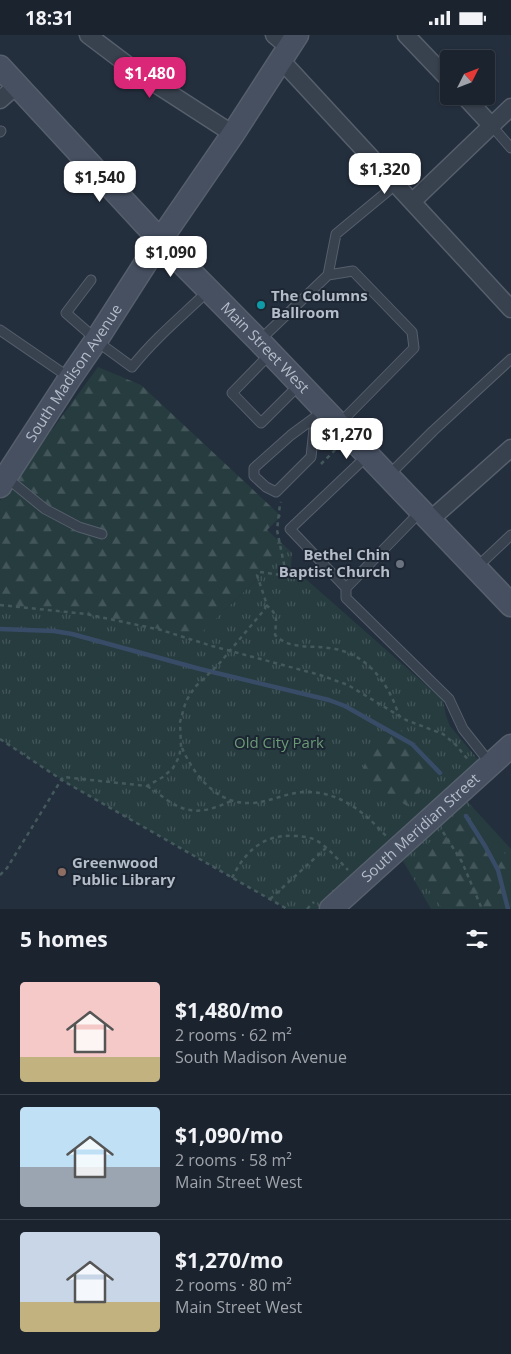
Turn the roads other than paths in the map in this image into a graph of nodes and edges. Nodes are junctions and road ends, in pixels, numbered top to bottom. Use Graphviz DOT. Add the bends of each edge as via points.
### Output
graph roads {
  1 [pos="88,35"];
  2 [pos="274,35"];
  3 [pos="297,35"];
  4 [pos="406,35"];
  5 [pos="281,60"];
  6 [pos="0,67"];
  7 [pos="440,71"];
  8 [pos="8,93"];
  9 [pos="472,105"];
  10 [pos="511,107"];
  11 [pos="491,125"];
  12 [pos="233,134"];
  13 [pos="511,148"];
  14 [pos="395,182"];
  15 [pos="413,201"];
  16 [pos="160,239"];
  17 [pos="328,275"];
  18 [pos="91,280"];
  19 [pos="209,290"];
  20 [pos="511,309"];
  21 [pos="0,330"];
  22 [pos="97,339"];
  23 [pos="265,347"];
  24 [pos="511,359"];
  25 [pos="70,378"];
  26 [pos="301,384"];
  27 [pos="326,418"];
  28 [pos="511,448"];
  29 [pos="368,454"];
  30 [pos="388,476"];
  31 [pos="2,479"];
  32 [pos="426,515"];
  33 [pos="102,534"];
  34 [pos="511,535"];
  35 [pos="476,568"];
  36 [pos="346,588"];
  37 [pos="511,605"];
  38 [pos="493,764"];
  39 [pos="331,909"];
  1 -- 12 [label="street" via="137,72"];
  2 -- 5 [label="street" via="286,45"];
  3 -- 5 [label="main road, South Madison Avenue"];
  4 -- 7 [label="street"];
  5 -- 12 [label="main road, South Madison Avenue"];
  5 -- 14 [label="street"];
  6 -- 8 [label="main road, Main Street West"];
  8 -- 16 [label="main road, Main Street West"];
  9 -- 11 [label="street"];
  10 -- 11 [label="street"];
  11 -- 13 [label="lane"];
  11 -- 15 [label="street"];
  12 -- 16 [label="main road, South Madison Avenue"];
  14 -- 15 [label="street"];
  14 -- 17 [label="lane" via="336,234"];
  15 -- 20 [label="street"];
  16 -- 19 [label="main road, Main Street West"];
  16 -- 22 [label="main road, South Madison Avenue"];
  17 -- 23 [label="lane"];
  17 -- 27 [label="lane" via="353,271 412,332 414,348"];
  18 -- 22 [label="lane" via="66,313"];
  19 -- 22 [label="lane" via="167,328 132,367"];
  19 -- 23 [label="main road, Main Street West"];
  21 -- 25 [label="lane"];
  22 -- 25 [label="main road, South Madison Avenue"];
  23 -- 26 [label="main road, Main Street West"];
  23 -- 26 [label="lane" via="232,393 261,423"];
  24 -- 30 [label="lane"];
  25 -- 31 [label="main road, South Madison Avenue"];
  26 -- 27 [label="main road, Main Street West"];
  27 -- 27 [label="lane" via="291,435 258,464 254,476 260,483 276,492 311,457"];
  27 -- 29 [label="main road, Main Street West"];
  28 -- 32 [label="street"];
  29 -- 30 [label="main road, Main Street West"];
  29 -- 36 [label="lane" via="290,529"];
  30 -- 32 [label="main road, Main Street West"];
  31 -- 33 [label="lane" via="45,509 79,527"];
  32 -- 35 [label="main road, Main Street West"];
  32 -- 36 [label="lane"];
  34 -- 35 [label="lane"];
  35 -- 37 [label="main road, Main Street West"];
  36 -- 38 [label="lane" via="346,598 449,699 463,729"];
  38 -- 39 [label="main road, South Meridian Street"];
}
